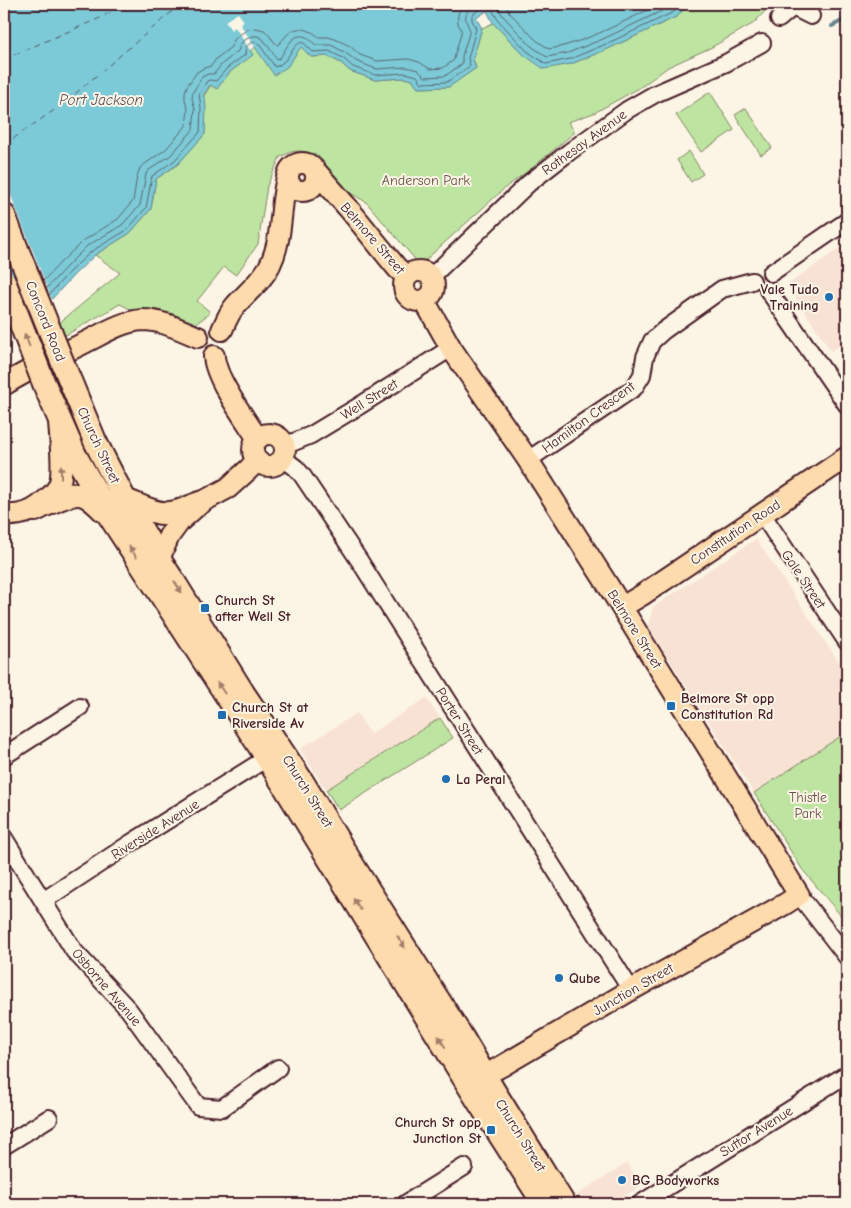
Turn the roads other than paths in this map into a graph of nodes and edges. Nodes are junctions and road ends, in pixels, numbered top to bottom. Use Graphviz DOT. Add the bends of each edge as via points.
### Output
graph roads {
  1 [pos="793,6"];
  2 [pos="811,16"];
  3 [pos="779,19"];
  4 [pos="762,44"];
  5 [pos="314,169"];
  6 [pos="288,174"];
  7 [pos="306,190"];
  8 [pos="339,198"];
  9 [pos="282,214"];
  10 [pos="4,215"];
  11 [pos="847,222"];
  12 [pos="771,273"];
  13 [pos="407,277"];
  14 [pos="431,277"];
  15 [pos="4,281"];
  16 [pos="752,281"];
  17 [pos="768,290"];
  18 [pos="424,300"];
  19 [pos="222,330"];
  20 [pos="198,337"];
  21 [pos="451,348"];
  22 [pos="214,356"];
  23 [pos="66,370"];
  24 [pos="4,385"];
  25 [pos="45,386"];
  26 [pos="847,405"];
  27 [pos="59,419"];
  28 [pos="258,439"];
  29 [pos="283,452"];
  30 [pos="847,457"];
  31 [pos="257,460"];
  32 [pos="528,460"];
  33 [pos="125,500"];
  34 [pos="200,503"];
  35 [pos="34,510"];
  36 [pos="762,514"];
  37 [pos="4,515"];
  38 [pos="110,517"];
  39 [pos="158,559"];
  40 [pos="622,607"];
  41 [pos="847,642"];
  42 [pos="80,706"];
  43 [pos="4,756"];
  44 [pos="267,758"];
  45 [pos="4,838"];
  46 [pos="799,895"];
  47 [pos="43,900"];
  48 [pos="847,957"];
  49 [pos="631,990"];
  50 [pos="278,1068"];
  51 [pos="847,1074"];
  52 [pos="476,1079"];
  53 [pos="49,1118"];
  54 [pos="4,1146"];
  55 [pos="464,1167"];
  56 [pos="405,1204"];
  57 [pos="544,1204"];
  58 [pos="564,1204"];
  59 [pos="640,1204"];
  1 -- 2 [label="street"];
  1 -- 3 [label="street"];
  4 -- 14 [label="street, Rothesay Avenue" via="627,110 529,183"];
  5 -- 6 [label="main road" via="302,163 293,166"];
  5 -- 7 [label="main road" via="315,183"];
  5 -- 8 [label="main road, Belmore Street"];
  6 -- 7 [label="main road" via="292,186"];
  6 -- 9 [label="main road"];
  7 -- 8 [label="main road, Belmore Street"];
  7 -- 9 [label="main road" via="295,197"];
  8 -- 13 [label="main road, Belmore Street"];
  9 -- 19 [label="main road" via="278,241 269,266 235,306"];
  10 -- 23 [label="highway, Concord Road, bridge"];
  11 -- 12 [label="street"];
  12 -- 16 [label="street" via="759,270 752,276"];
  12 -- 17 [label="street" via="773,282"];
  13 -- 14 [label="main road" via="419,271"];
  13 -- 18 [label="main road" via="404,286 407,295 414,300"];
  14 -- 18 [label="main road" via="433,290"];
  25 -- 15 [label="highway, Concord Road, one-way, bridge"];
  16 -- 17 [label="street" via="757,290"];
  16 -- 32 [label="street, Hamilton Crescent" via="722,289 663,331 652,340 642,375 634,388"];
  17 -- 26 [label="street"];
  18 -- 21 [label="main road, Belmore Street"];
  19 -- 20 [label="main road" via="208,326"];
  19 -- 22 [label="main road" via="227,344"];
  20 -- 22 [label="main road" via="197,343 204,354"];
  20 -- 24 [label="main road" via="167,324 143,320 129,322 48,360"];
  21 -- 29 [label="street, Well Street"];
  21 -- 32 [label="main road, Belmore Street"];
  22 -- 28 [label="main road" via="220,378"];
  23 -- 33 [label="highway, Church Street" via="95,441"];
  25 -- 27 [label="highway, Church Street"];
  35 -- 27 [label="main road, one-way" via="56,490 61,479"];
  27 -- 38 [label="highway, Church Street"];
  28 -- 29 [label="main road" via="273,435 280,439"];
  28 -- 31 [label="main road" via="253,449"];
  29 -- 31 [label="main road" via="278,463 270,466"];
  29 -- 49 [label="street, Porter Street" via="343,537"];
  30 -- 36 [label="main road, Constitution Road"];
  31 -- 34 [label="main road" via="228,488"];
  32 -- 40 [label="main road, Belmore Street"];
  33 -- 34 [label="highway" via="164,513"];
  33 -- 39 [label="highway, Church Street"];
  34 -- 39 [label="main road" via="174,527"];
  35 -- 37 [label="main road"];
  35 -- 38 [label="highway" via="79,494 94,501"];
  36 -- 40 [label="main road, Constitution Road"];
  36 -- 41 [label="street, Gale Street"];
  44 -- 38 [label="highway, Church Street, one-way"];
  39 -- 52 [label="highway, Church Street, one-way" via="462,1037"];
  40 -- 46 [label="main road, Belmore Street"];
  42 -- 43 [label="street"];
  44 -- 47 [label="street, Riverside Avenue"];
  52 -- 44 [label="highway, Church Street, one-way"];
  45 -- 47 [label="street, Osborne Avenue"];
  46 -- 48 [label="street, Belmore Street"];
  46 -- 49 [label="main road, Junction Street"];
  47 -- 50 [label="street, Osborne Avenue" via="74,951 129,1010 198,1106 222,1108"];
  49 -- 52 [label="main road, Junction Street"];
  51 -- 59 [label="street, Suttor Avenue"];
  52 -- 57 [label="highway, Church Street"];
  52 -- 58 [label="highway, Church Street"];
  53 -- 54 [label="street"];
  55 -- 56 [label="street"];
}
